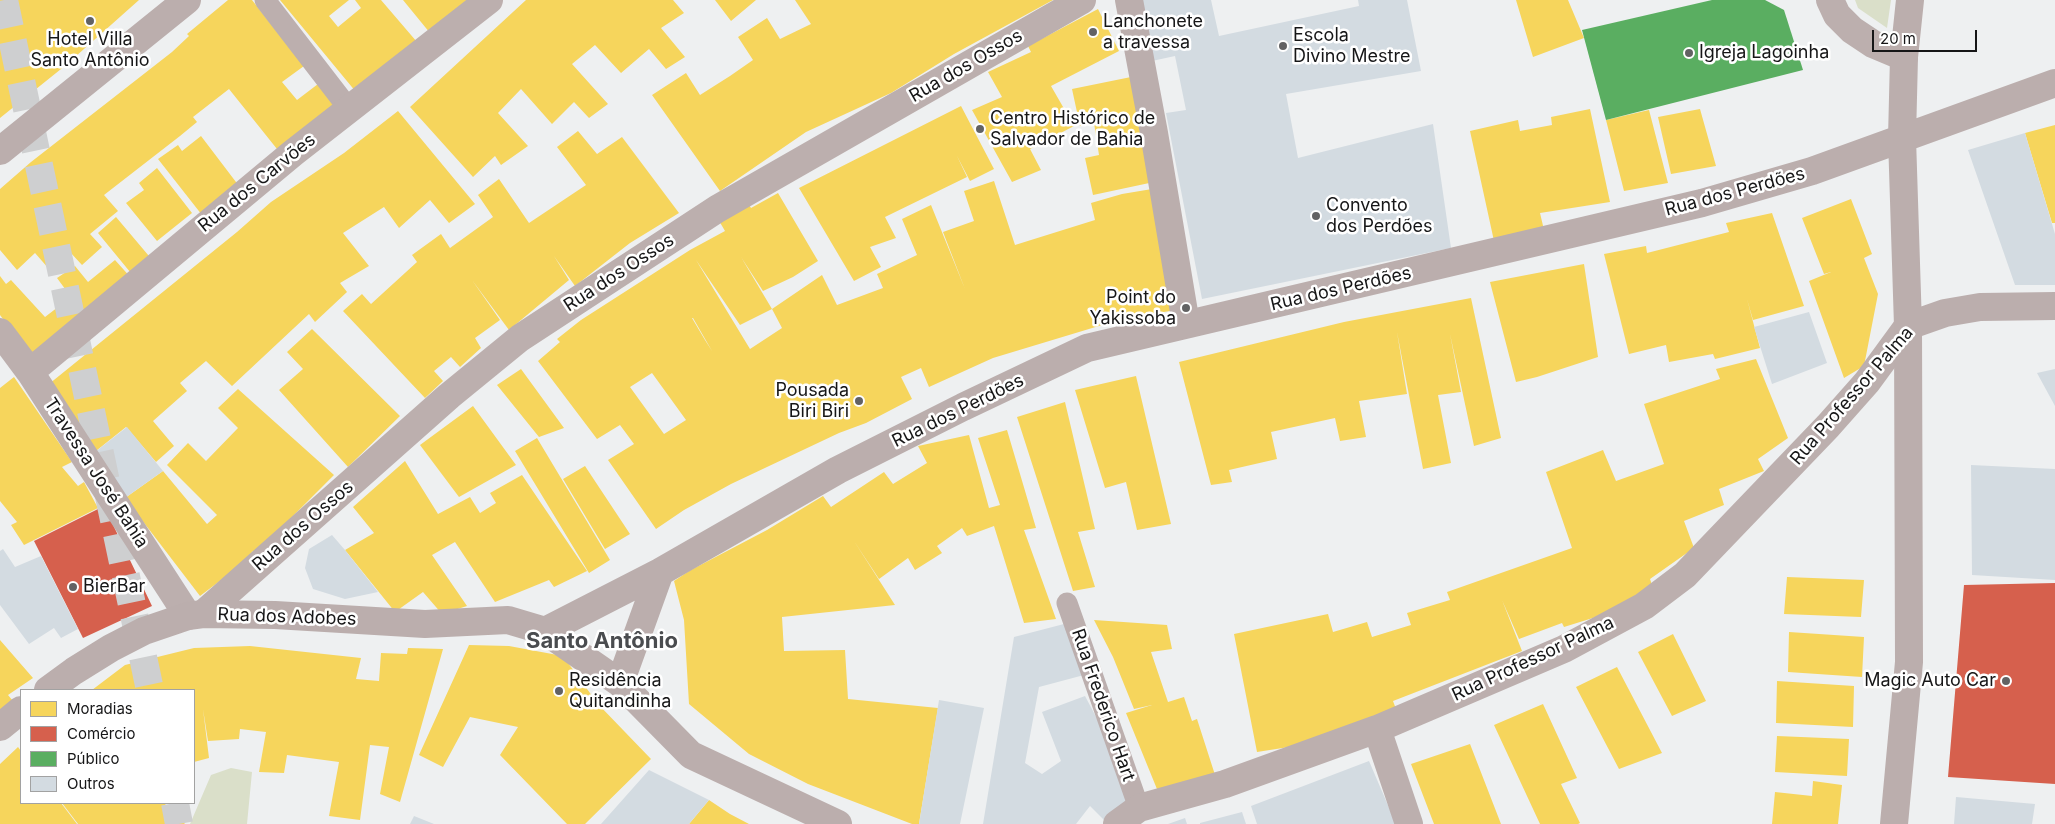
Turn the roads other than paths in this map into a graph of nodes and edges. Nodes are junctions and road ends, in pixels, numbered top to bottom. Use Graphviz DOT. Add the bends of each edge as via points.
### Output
graph roads {
  1 [pos="187,0"];
  2 [pos="265,0"];
  3 [pos="490,0"];
  4 [pos="1082,0"];
  5 [pos="1129,0"];
  6 [pos="1830,0"];
  7 [pos="1910,0"];
  8 [pos="1904,57"];
  9 [pos="2055,83"];
  10 [pos="349,109"];
  11 [pos="1902,138"];
  12 [pos="0,151"];
  13 [pos="2055,306"];
  14 [pos="1186,324"];
  15 [pos="1908,326"];
  16 [pos="0,332"];
  17 [pos="30,372"];
  18 [pos="660,572"];
  19 [pos="1067,603"];
  20 [pos="196,615"];
  21 [pos="545,631"];
  22 [pos="620,683"];
  23 [pos="49,689"];
  24 [pos="20,711"];
  25 [pos="0,728"];
  26 [pos="1377,729"];
  27 [pos="1139,808"];
  28 [pos="838,824"];
  29 [pos="1117,824"];
  30 [pos="1408,824"];
  31 [pos="1894,824"];
  1 -- 12 [label="main road"];
  2 -- 10 [label="lane"];
  3 -- 10 [label="street, Rua dos Carvões"];
  4 -- 20 [label="street, Rua dos Ossos" via="717,209 520,338"];
  5 -- 14 [label="main road"];
  6 -- 8 [label="street" via="1837,14 1852,30 1873,44"];
  7 -- 8 [label="main road"];
  8 -- 11 [label="main road"];
  9 -- 11 [label="main road, Rua dos Perdões"];
  10 -- 17 [label="street, Rua dos Carvões"];
  11 -- 14 [label="main road, Rua dos Perdões" via="1812,172 1702,203"];
  11 -- 15 [label="main road"];
  13 -- 15 [label="main road, Rua Professor Palma" via="1980,307 1945,313"];
  14 -- 18 [label="main road, Rua dos Perdões" via="1087,348 838,470"];
  15 -- 26 [label="street, Rua Professor Palma" via="1835,419 1685,575 1644,606 1564,649"];
  15 -- 31 [label="main road" via="1909,662"];
  16 -- 17 [label="street, Travessa José Bahia"];
  17 -- 20 [label="street, Travessa José Bahia"];
  18 -- 21 [label="main road, Rua dos Perdões"];
  18 -- 22 [label="main road"];
  19 -- 27 [label="lane, Rua Frederico Hart"];
  20 -- 21 [label="main road, Rua dos Adobes" via="275,614 425,624 508,620"];
  20 -- 23 [label="main road, Rua dos Adobes" via="144,632 112,648"];
  21 -- 22 [label="main road, Rua dos Adobes"];
  22 -- 28 [label="main road, Rua dos Adobes" via="692,756"];
  24 -- 25 [label="main road"];
  26 -- 27 [label="street, Rua Professor Palma" via="1225,784"];
  26 -- 30 [label="street"];
  27 -- 29 [label="street, Rua Professor Palma"];
}
